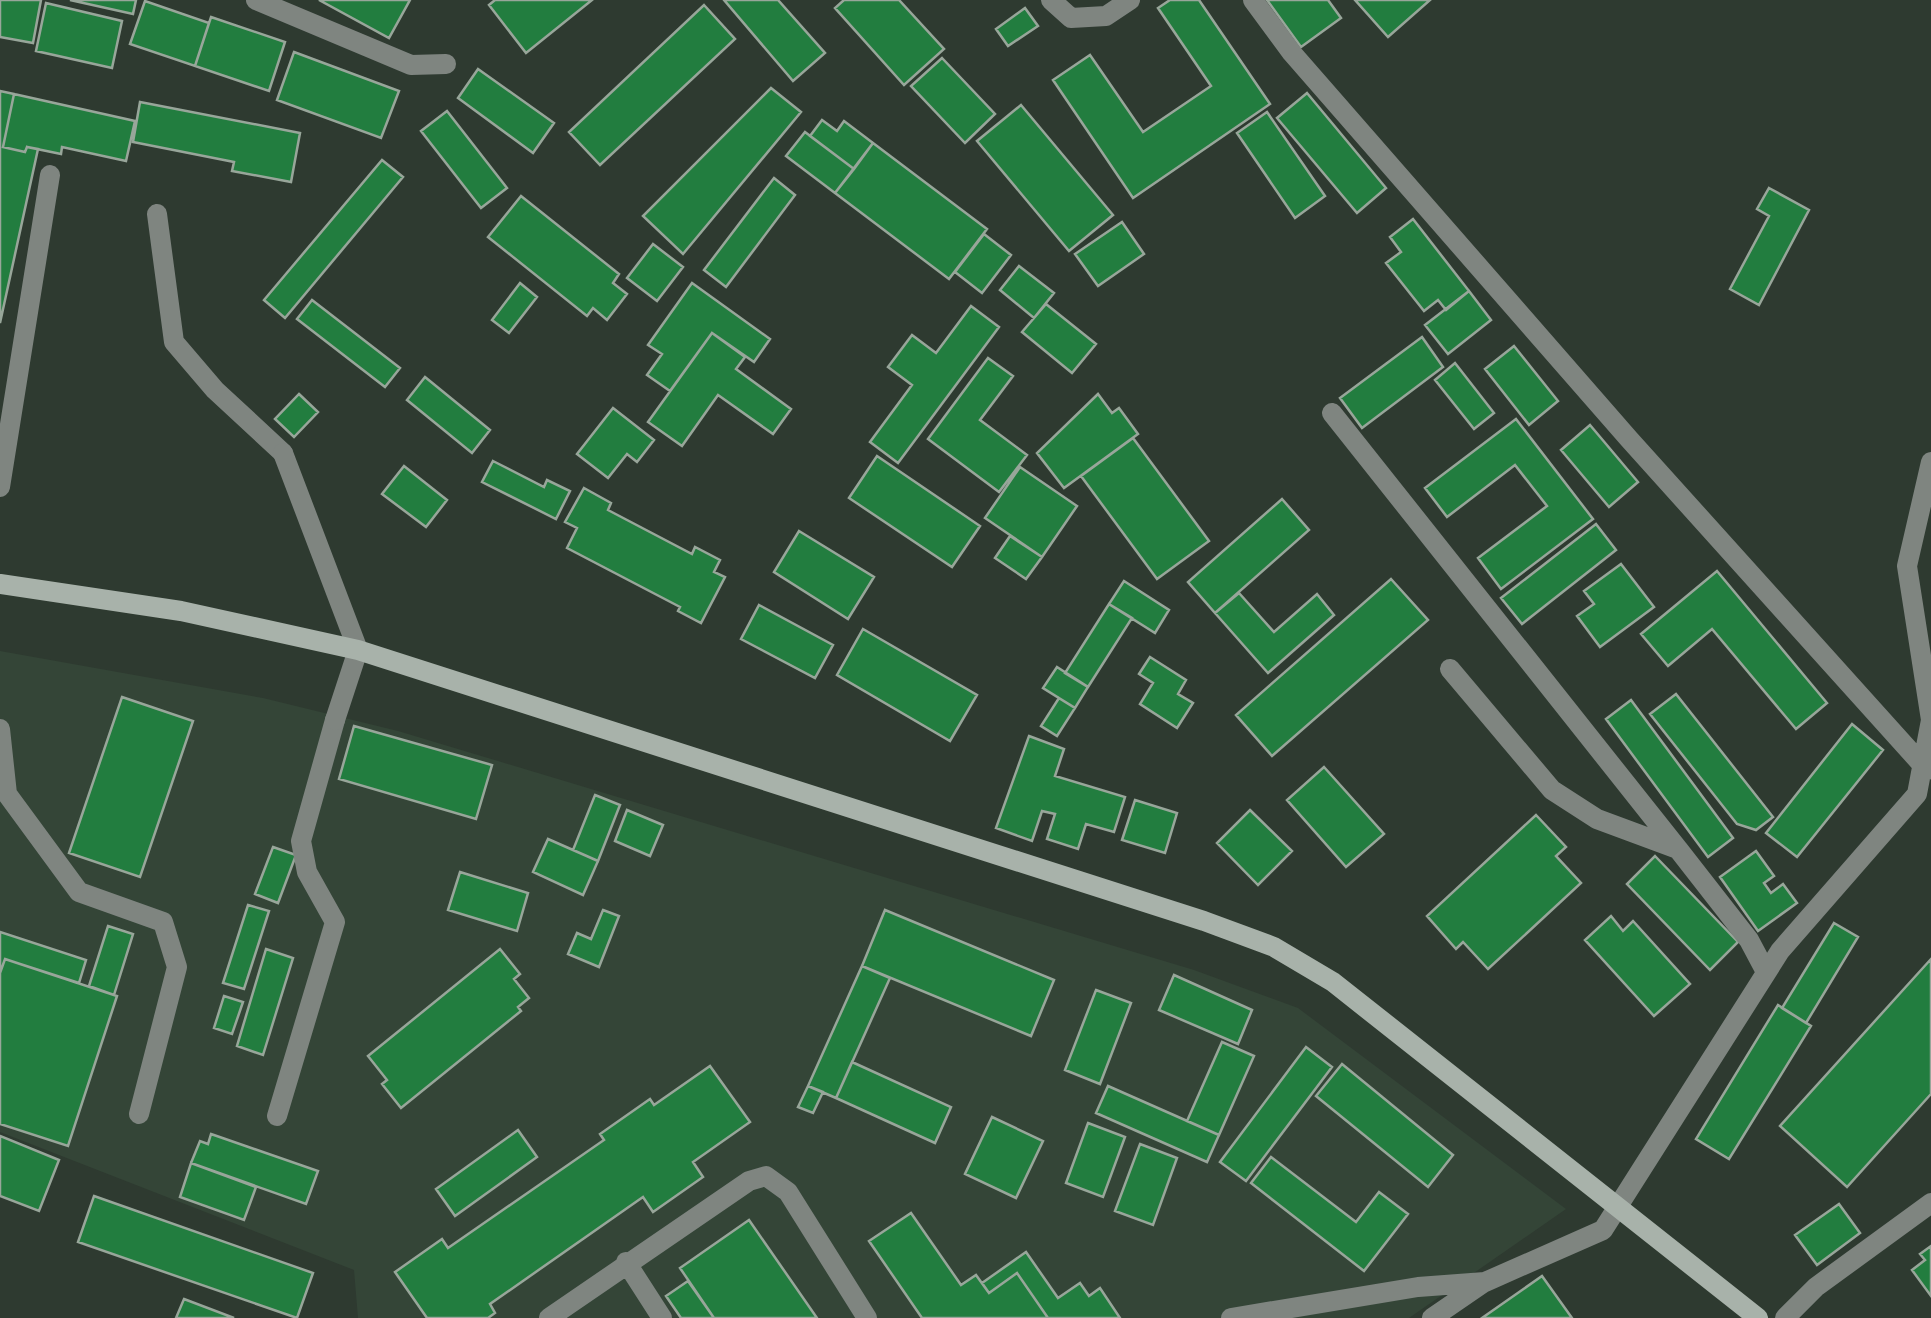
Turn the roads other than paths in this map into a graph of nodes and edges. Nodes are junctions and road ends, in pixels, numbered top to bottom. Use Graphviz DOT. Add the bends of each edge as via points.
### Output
graph roads {
  1 [pos="256,0"];
  2 [pos="1050,0"];
  3 [pos="1130,0"];
  4 [pos="1252,0"];
  5 [pos="446,64"];
  6 [pos="50,175"];
  7 [pos="157,214"];
  8 [pos="1332,413"];
  9 [pos="1931,462"];
  10 [pos="0,487"];
  11 [pos="0,584"];
  12 [pos="358,650"];
  13 [pos="1450,669"];
  14 [pos="0,729"];
  15 [pos="1927,770"];
  16 [pos="1678,849"];
  17 [pos="1766,972"];
  18 [pos="138,1114"];
  19 [pos="277,1116"];
  20 [pos="1931,1204"];
  21 [pos="1619,1206"];
  22 [pos="626,1262"];
  23 [pos="1485,1282"];
  24 [pos="549,1318"];
  25 [pos="662,1318"];
  26 [pos="867,1318"];
  27 [pos="1231,1318"];
  28 [pos="1432,1318"];
  29 [pos="1758,1318"];
  30 [pos="1786,1318"];
  1 -- 5 [label="street" via="411,65"];
  2 -- 3 [label="street" via="1070,18 1106,16"];
  4 -- 15 [label="street" via="1629,440"];
  6 -- 10 [label="street"];
  7 -- 12 [label="street" via="174,342 284,453"];
  8 -- 16 [label="street"];
  9 -- 15 [label="street" via="1907,566 1930,720"];
  11 -- 12 [label="main road" via="181,611"];
  12 -- 19 [label="street" via="301,841 307,872 336,922"];
  12 -- 21 [label="main road" via="1274,947 1333,982"];
  13 -- 16 [label="street" via="1552,790 1597,819"];
  14 -- 18 [label="street" via="7,794 79,892 163,922 178,967"];
  15 -- 17 [label="street" via="1917,794"];
  16 -- 17 [label="street"];
  17 -- 21 [label="street"];
  20 -- 30 [label="street" via="1816,1287"];
  21 -- 23 [label="street" via="1603,1230"];
  21 -- 29 [label="main road"];
  22 -- 24 [label="street"];
  22 -- 25 [label="street"];
  22 -- 26 [label="street" via="766,1176 788,1192"];
  23 -- 27 [label="street"];
  23 -- 28 [label="street"];
}
